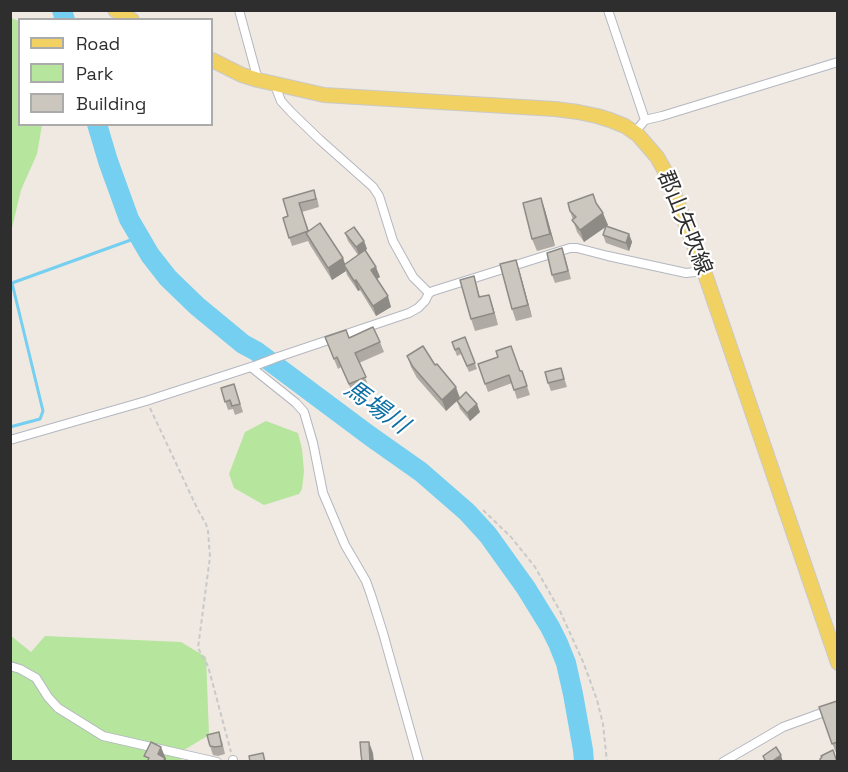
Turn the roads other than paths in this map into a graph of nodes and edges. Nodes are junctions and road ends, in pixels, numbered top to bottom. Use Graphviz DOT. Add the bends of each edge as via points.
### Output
graph roads {
  1 [pos="116,10"];
  2 [pos="239,10"];
  3 [pos="608,10"];
  4 [pos="129,18"];
  5 [pos="213,60"];
  6 [pos="837,62"];
  7 [pos="258,80"];
  8 [pos="274,83"];
  9 [pos="645,120"];
  10 [pos="635,132"];
  11 [pos="704,271"];
  12 [pos="429,293"];
  13 [pos="254,366"];
  14 [pos="10,440"];
  15 [pos="837,663"];
  16 [pos="10,666"];
  17 [pos="837,707"];
  18 [pos="217,762"];
  19 [pos="419,762"];
  20 [pos="723,762"];
  1 -- 4 [label="main road"];
  2 -- 7 [label="street"];
  3 -- 9 [label="street"];
  5 -- 7 [label="main road, 郡山矢吹線"];
  6 -- 9 [label="street"];
  7 -- 8 [label="main road, 郡山矢吹線"];
  8 -- 10 [label="main road, 郡山矢吹線" via="324,95 578,112 610,120"];
  8 -- 12 [label="street" via="291,112 379,195 393,241 413,277"];
  9 -- 10 [label="street"];
  10 -- 11 [label="main road, 郡山矢吹線" via="666,173"];
  11 -- 12 [label="street" via="686,273 570,248"];
  11 -- 15 [label="main road, 郡山矢吹線"];
  12 -- 13 [label="street" via="409,313"];
  13 -- 14 [label="street"];
  13 -- 19 [label="street" via="304,412 323,493 371,595"];
  16 -- 18 [label="street" via="36,678 58,708 103,736"];
  17 -- 20 [label="street" via="783,726"];
}
